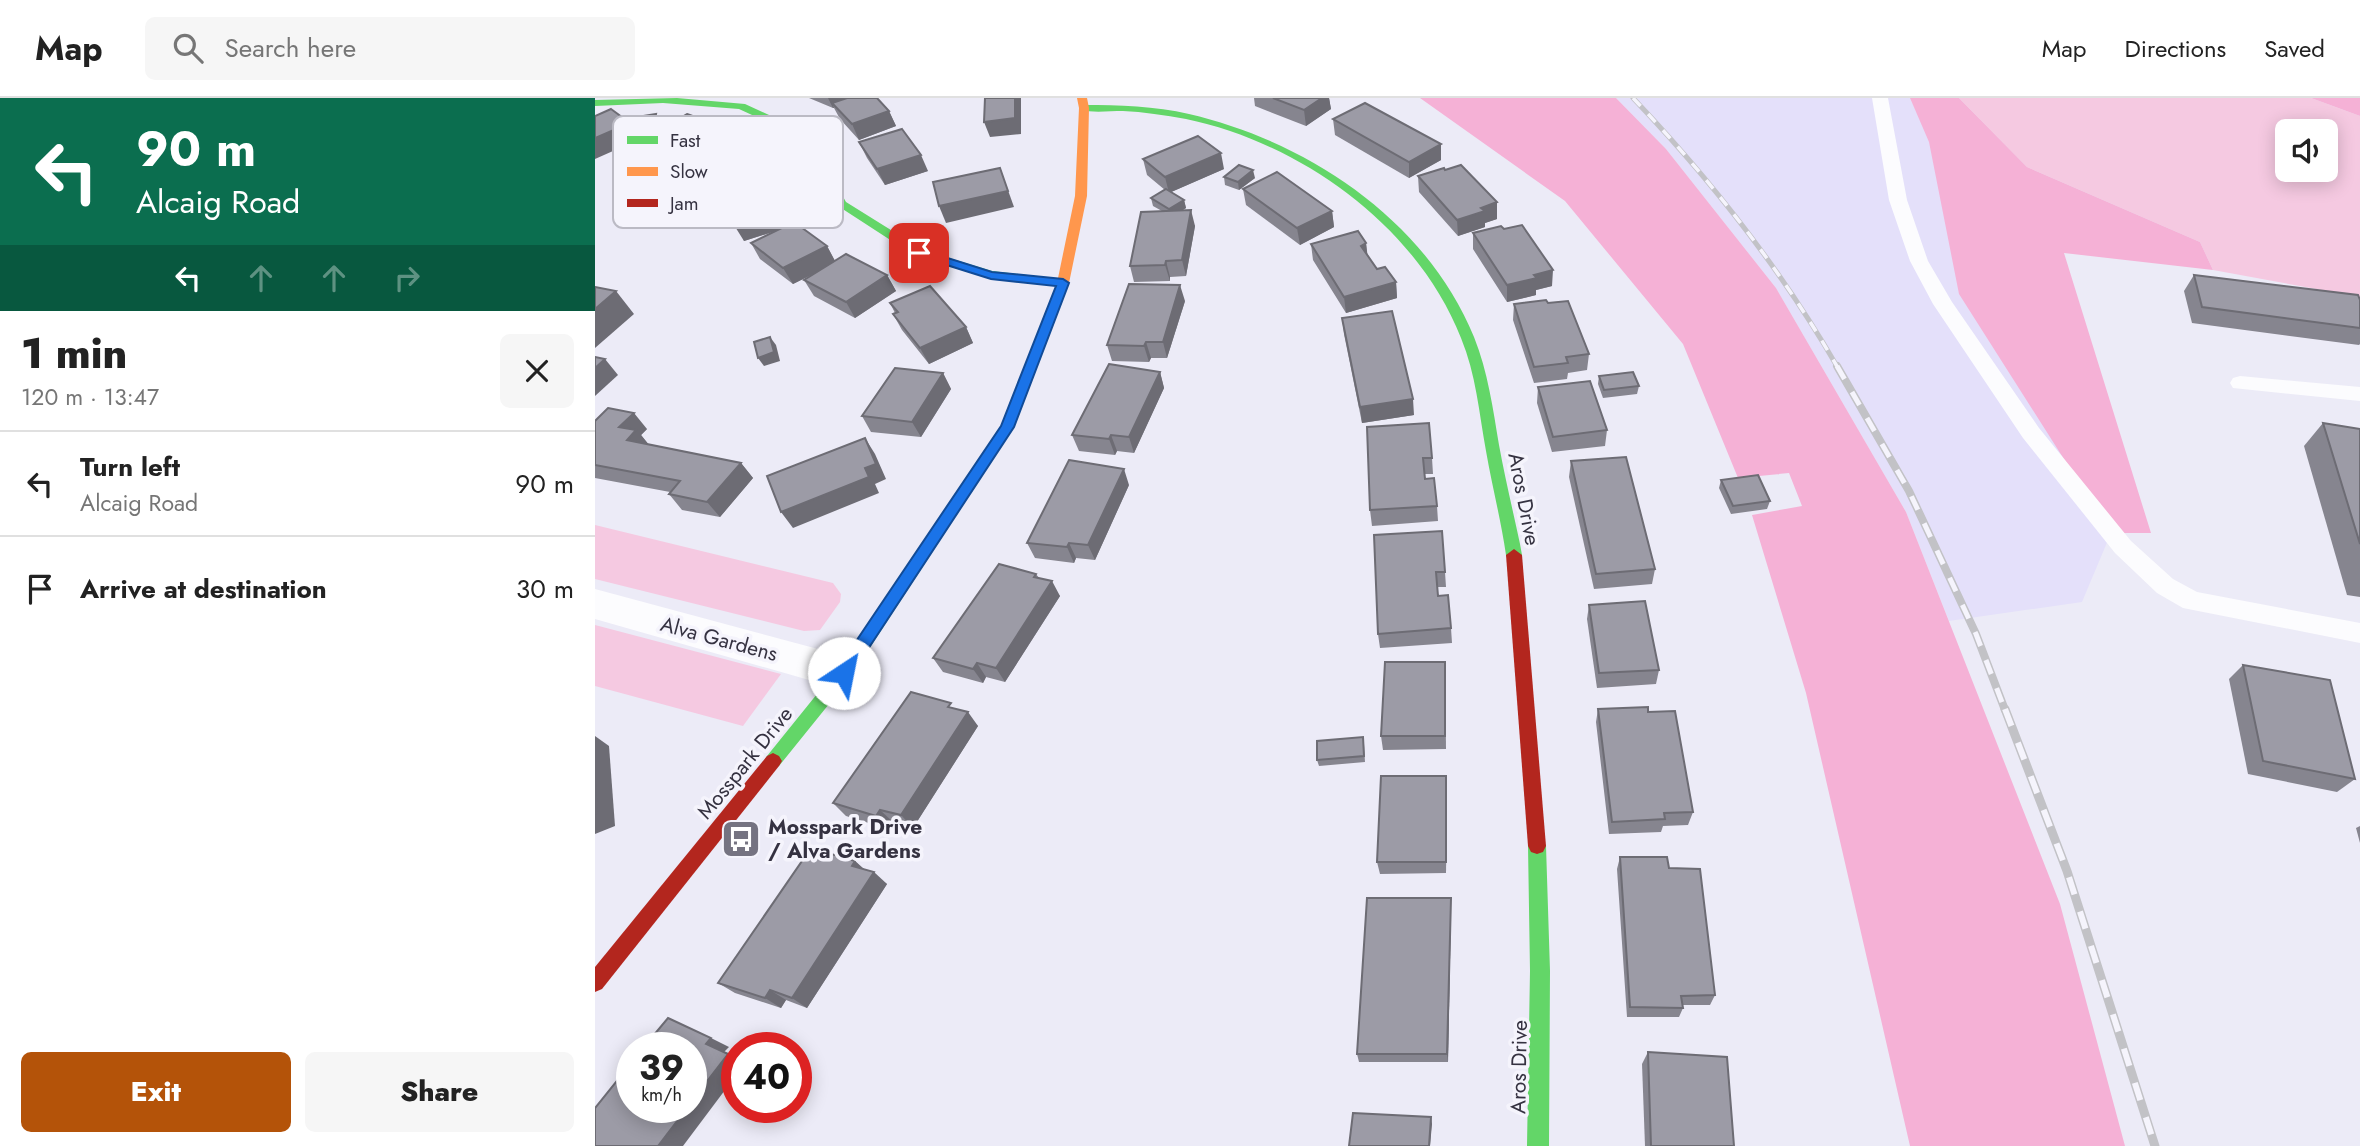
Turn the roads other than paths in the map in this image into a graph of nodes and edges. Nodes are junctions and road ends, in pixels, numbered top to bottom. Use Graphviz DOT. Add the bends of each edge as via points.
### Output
graph roads {
  1 [pos="1880,98"];
  2 [pos="595,103"];
  3 [pos="1083,103"];
  4 [pos="763,116"];
  5 [pos="843,205"];
  6 [pos="1063,283"];
  7 [pos="2240,383"];
  8 [pos="2360,394"];
  9 [pos="595,604"];
  10 [pos="2360,633"];
  11 [pos="844,673"];
  12 [pos="595,982"];
  13 [pos="1538,1146"];
  1 -- 10 [label="lane" via="1898,200 1919,261 2031,433 2123,547 2165,586 2192,601"];
  2 -- 4 [label="street" via="663,100 741,106"];
  3 -- 6 [label="street, Mosspark Drive" via="1081,196"];
  3 -- 13 [label="street, Aros Drive" via="1153,109 1205,122 1264,141 1310,163 1361,196 1405,234 1462,322 1476,367 1513,547 1533,761 1542,1024"];
  5 -- 6 [label="street" via="919,253 991,275"];
  6 -- 11 [label="street, Mosspark Drive" via="1007,427"];
  7 -- 8 [label="lane"];
  9 -- 11 [label="street, Alva Gardens"];
  11 -- 12 [label="street, Mosspark Drive"];
}
